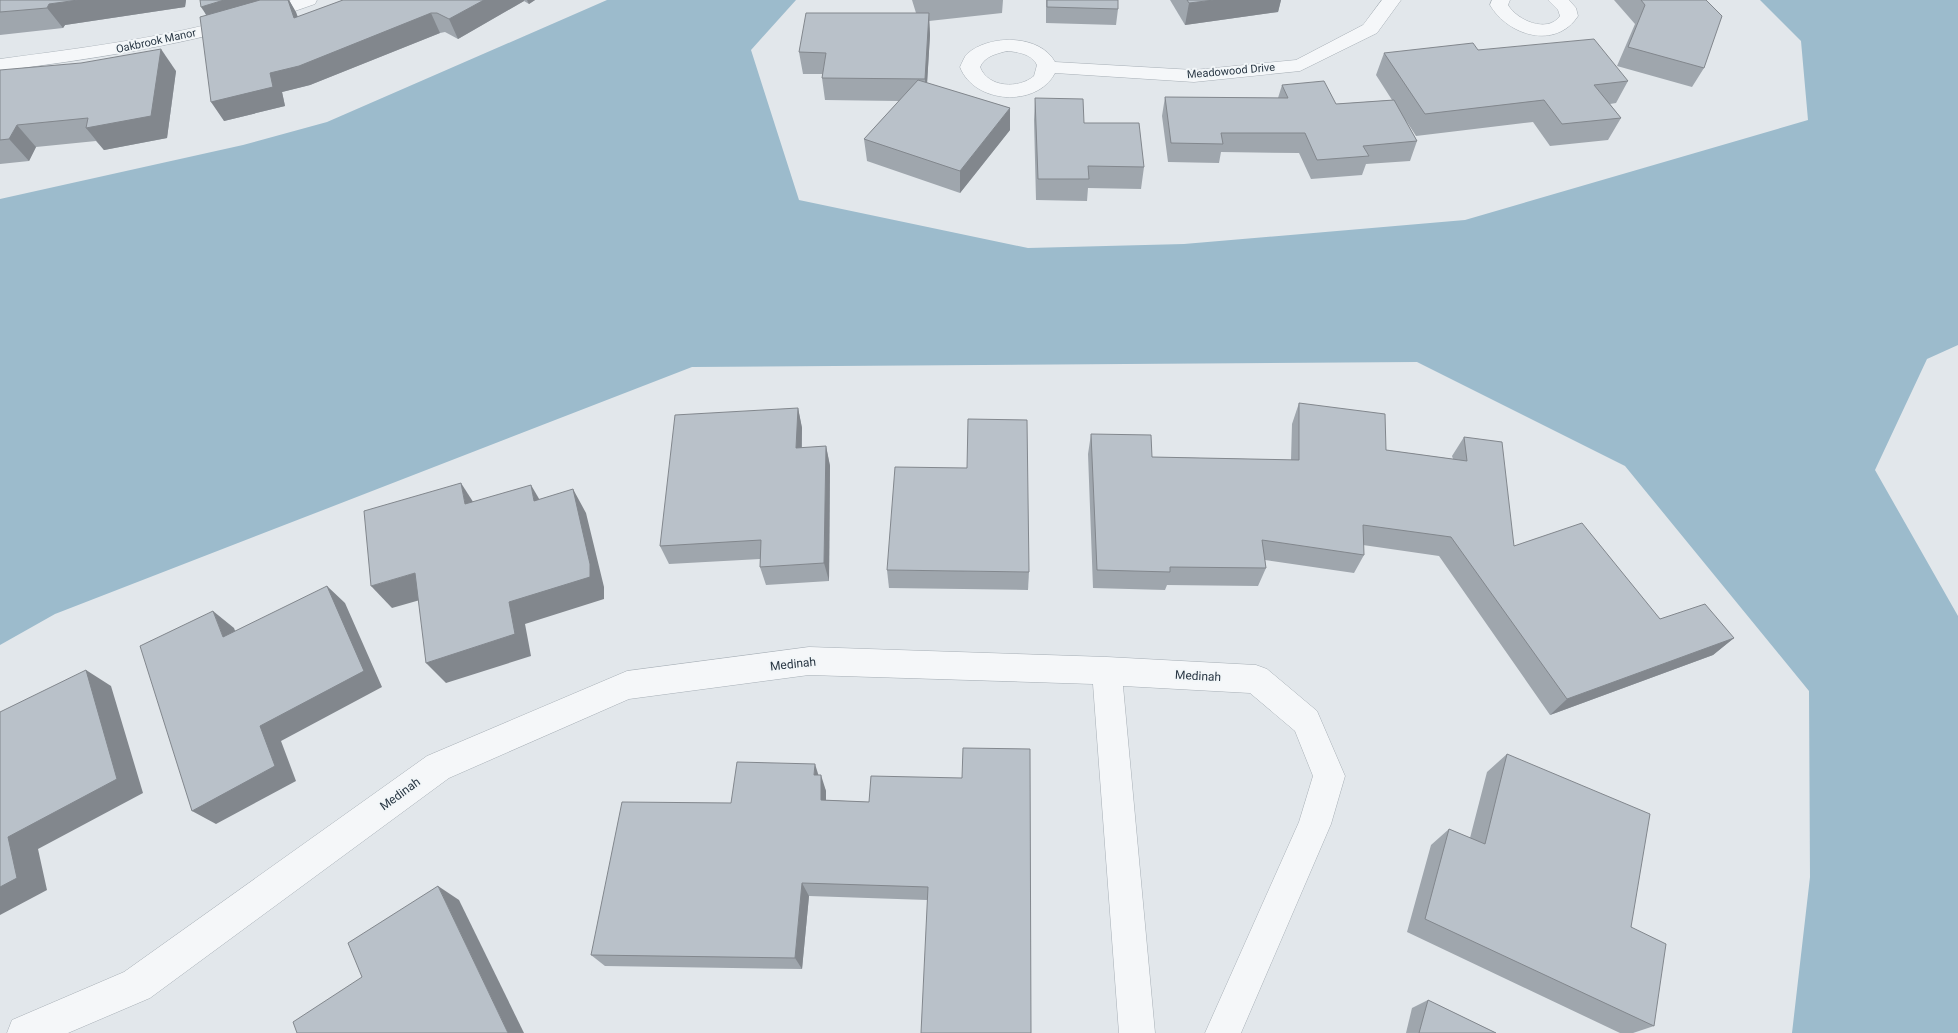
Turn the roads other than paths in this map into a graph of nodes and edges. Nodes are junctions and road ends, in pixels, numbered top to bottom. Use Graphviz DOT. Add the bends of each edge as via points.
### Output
graph roads {
  1 [pos="308,0"];
  2 [pos="1392,0"];
  3 [pos="1557,0"];
  4 [pos="1495,2"];
  5 [pos="0,65"];
  6 [pos="1047,68"];
  7 [pos="1107,670"];
  8 [pos="26,1033"];
  9 [pos="1137,1033"];
  10 [pos="1223,1033"];
  1 -- 5 [label="street, Oakbrook Manor" via="256,20 133,46"];
  2 -- 6 [label="street, Meadowood Drive" via="1370,29 1300,65 1194,76"];
  3 -- 4 [label="street" via="1570,16 1560,27 1548,30 1509,20"];
  7 -- 8 [label="street, Medinah" via="809,661 627,686 438,767 137,985"];
  7 -- 9 [label="street"];
  7 -- 10 [label="street, Medinah" via="1256,679 1306,721 1329,776 1315,824"];
}
